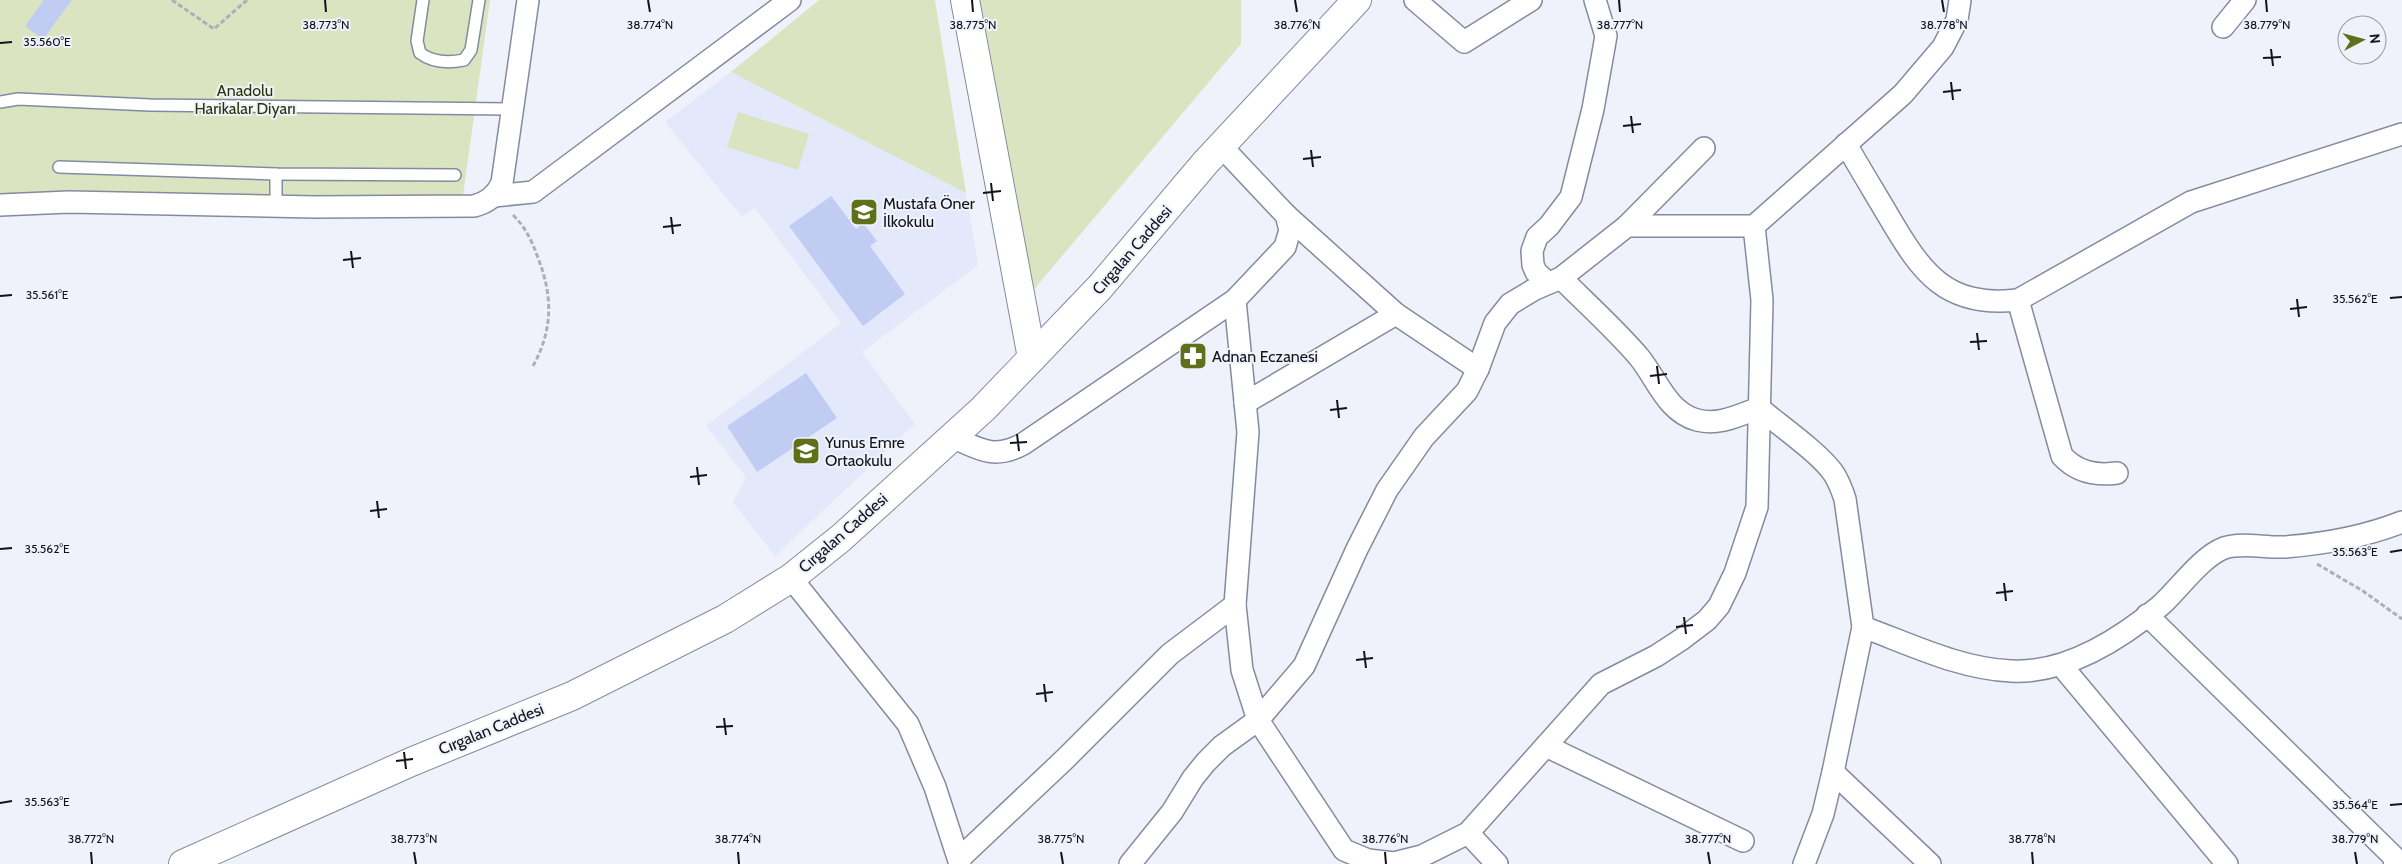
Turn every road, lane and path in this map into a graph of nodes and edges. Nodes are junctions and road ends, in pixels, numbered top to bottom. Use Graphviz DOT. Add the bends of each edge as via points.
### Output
graph roads {
  1 [pos="172,0"];
  2 [pos="247,0"];
  3 [pos="423,0"];
  4 [pos="479,0"];
  5 [pos="528,0"];
  6 [pos="790,0"];
  7 [pos="965,0"];
  8 [pos="1357,0"];
  9 [pos="1415,0"];
  10 [pos="1531,0"];
  11 [pos="1595,0"];
  12 [pos="1960,0"];
  13 [pos="2245,0"];
  14 [pos="2224,27"];
  15 [pos="0,102"];
  16 [pos="512,109"];
  17 [pos="2402,134"];
  18 [pos="1846,144"];
  19 [pos="1221,146"];
  20 [pos="1704,148"];
  21 [pos="59,167"];
  22 [pos="276,174"];
  23 [pos="454,175"];
  24 [pos="494,196"];
  25 [pos="0,205"];
  26 [pos="276,206"];
  27 [pos="1286,214"];
  28 [pos="1627,226"];
  29 [pos="1754,226"];
  30 [pos="1554,281"];
  31 [pos="1235,300"];
  32 [pos="2018,300"];
  33 [pos="1396,314"];
  34 [pos="1032,358"];
  35 [pos="532,366"];
  36 [pos="1478,368"];
  37 [pos="1245,403"];
  38 [pos="1760,408"];
  39 [pos="952,437"];
  40 [pos="2117,473"];
  41 [pos="2402,522"];
  42 [pos="2316,563"];
  43 [pos="791,578"];
  44 [pos="1235,605"];
  45 [pos="2148,615"];
  46 [pos="2402,619"];
  47 [pos="1863,627"];
  48 [pos="2060,665"];
  49 [pos="1258,720"];
  50 [pos="1546,746"];
  51 [pos="1833,772"];
  52 [pos="1468,833"];
  53 [pos="1743,841"];
  54 [pos="1356,860"];
  55 [pos="959,861"];
  56 [pos="183,864"];
  57 [pos="1130,864"];
  58 [pos="1497,864"];
  59 [pos="1804,864"];
  60 [pos="1930,864"];
  61 [pos="2227,864"];
  62 [pos="2395,864"];
  1 -- 2 [label="path" via="214,29"];
  3 -- 4 [label="lane" via="417,41 420,54 429,60 453,62 464,60 471,50"];
  5 -- 16 [label="street"];
  6 -- 24 [label="street" via="533,192"];
  7 -- 34 [label="street"];
  8 -- 19 [label="street, Cırgalan Caddesi"];
  9 -- 10 [label="street" via="1464,42"];
  11 -- 30 [label="street" via="1606,36 1571,197 1537,237 1532,251 1532,265 1536,272"];
  12 -- 18 [label="street" via="1956,20 1943,47 1903,94"];
  13 -- 14 [label="street"];
  15 -- 16 [label="lane" via="18,99 150,106"];
  16 -- 24 [label="street" via="503,176"];
  17 -- 32 [label="street" via="2191,202"];
  18 -- 29 [label="street"];
  18 -- 32 [label="street" via="1910,252 1931,277 1944,287 1973,299"];
  19 -- 27 [label="street"];
  19 -- 34 [label="street, Cırgalan Caddesi" via="1100,287"];
  20 -- 28 [label="street"];
  21 -- 22 [label="lane"];
  22 -- 23 [label="lane"];
  22 -- 26 [label="lane"];
  24 -- 26 [label="street" via="474,206"];
  24 -- 35 [label="path" via="526,228 546,279 549,324 540,353"];
  25 -- 26 [label="street" via="69,202"];
  27 -- 31 [label="street" via="1290,230 1285,247"];
  27 -- 33 [label="street"];
  28 -- 29 [label="street"];
  28 -- 30 [label="street"];
  29 -- 38 [label="street" via="1762,300"];
  30 -- 36 [label="street" via="1522,296 1502,313 1490,333"];
  30 -- 38 [label="street" via="1639,357 1680,412 1710,422"];
  31 -- 37 [label="street"];
  31 -- 39 [label="street" via="1014,449 987,452"];
  32 -- 40 [label="street" via="2062,456 2083,471"];
  33 -- 36 [label="street"];
  33 -- 37 [label="street"];
  34 -- 39 [label="street, Cırgalan Caddesi"];
  36 -- 49 [label="street" via="1467,391 1424,437 1387,490 1304,666"];
  37 -- 44 [label="street" via="1248,432"];
  38 -- 47 [label="street" via="1824,462 1840,486 1845,499"];
  38 -- 50 [label="street" via="1757,507 1732,581 1719,606 1682,639 1649,660 1600,684"];
  39 -- 43 [label="street, Cırgalan Caddesi" via="841,538"];
  41 -- 45 [label="street" via="2376,532 2329,542 2225,548 2208,558"];
  42 -- 46 [label="path"];
  43 -- 55 [label="street" via="908,724"];
  43 -- 56 [label="street, Cırgalan Caddesi" via="725,619 572,696 402,766"];
  44 -- 49 [label="street" via="1242,670"];
  44 -- 55 [label="street" via="1170,654"];
  45 -- 48 [label="street" via="2113,639"];
  45 -- 62 [label="street" via="2393,856"];
  47 -- 48 [label="street" via="1951,659 1993,669 2027,671"];
  47 -- 51 [label="street"];
  48 -- 61 [label="street"];
  49 -- 54 [label="street" via="1344,850"];
  49 -- 57 [label="street" via="1206,762 1172,812"];
  50 -- 52 [label="street"];
  50 -- 53 [label="street"];
  51 -- 59 [label="street"];
  51 -- 60 [label="street"];
  52 -- 54 [label="street" via="1408,861 1380,863"];
  52 -- 58 [label="street"];
}
